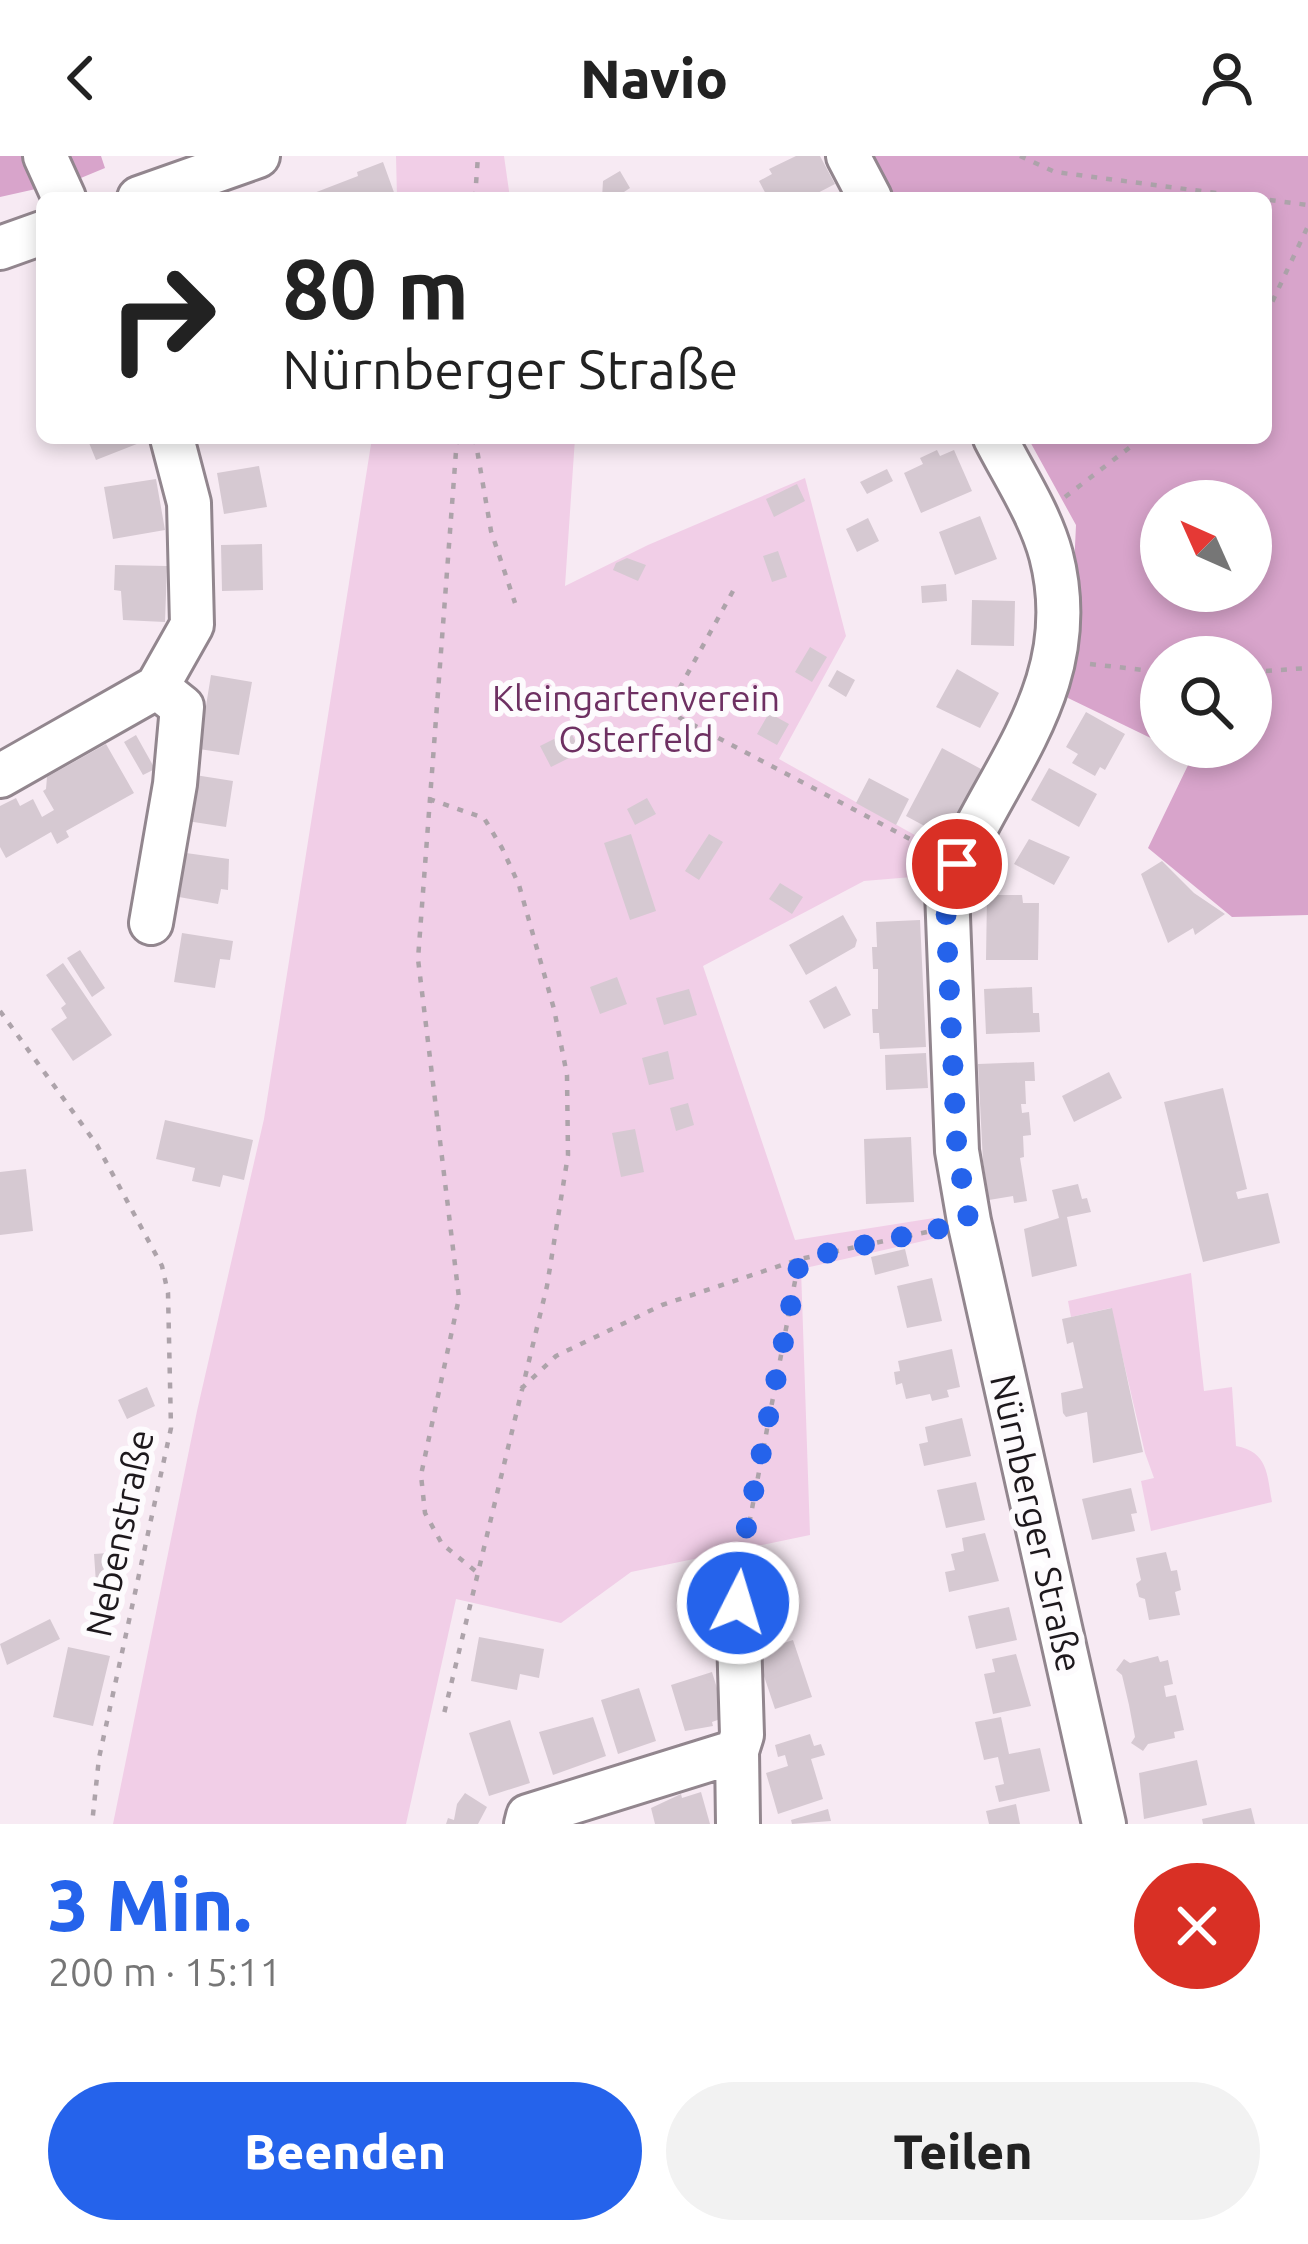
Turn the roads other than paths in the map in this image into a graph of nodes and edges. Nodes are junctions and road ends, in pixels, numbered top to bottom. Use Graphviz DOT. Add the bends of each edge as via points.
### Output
graph roads {
  1 [pos="45,156"];
  2 [pos="258,156"];
  3 [pos="848,156"];
  4 [pos="61,192"];
  5 [pos="156,192"];
  6 [pos="867,192"];
  7 [pos="36,235"];
  8 [pos="0,248"];
  9 [pos="174,444"];
  10 [pos="998,444"];
  11 [pos="157,687"];
  12 [pos="0,776"];
  13 [pos="151,923"];
  14 [pos="738,1603"];
  15 [pos="737,1751"];
  16 [pos="526,1824"];
  17 [pos="738,1824"];
  18 [pos="1104,1824"];
  1 -- 4 [label="street"];
  2 -- 5 [label="street"];
  3 -- 6 [label="street"];
  7 -- 8 [label="street"];
  9 -- 11 [label="street" via="189,503 192,625"];
  10 -- 18 [label="street, Nürnberger Straße" via="1050,553 1057,652 1027,738 947,891 957,1151"];
  11 -- 12 [label="street"];
  11 -- 13 [label="street" via="182,707"];
  14 -- 15 [label="street"];
  15 -- 16 [label="street" via="527,1816"];
  15 -- 17 [label="street"];
}
